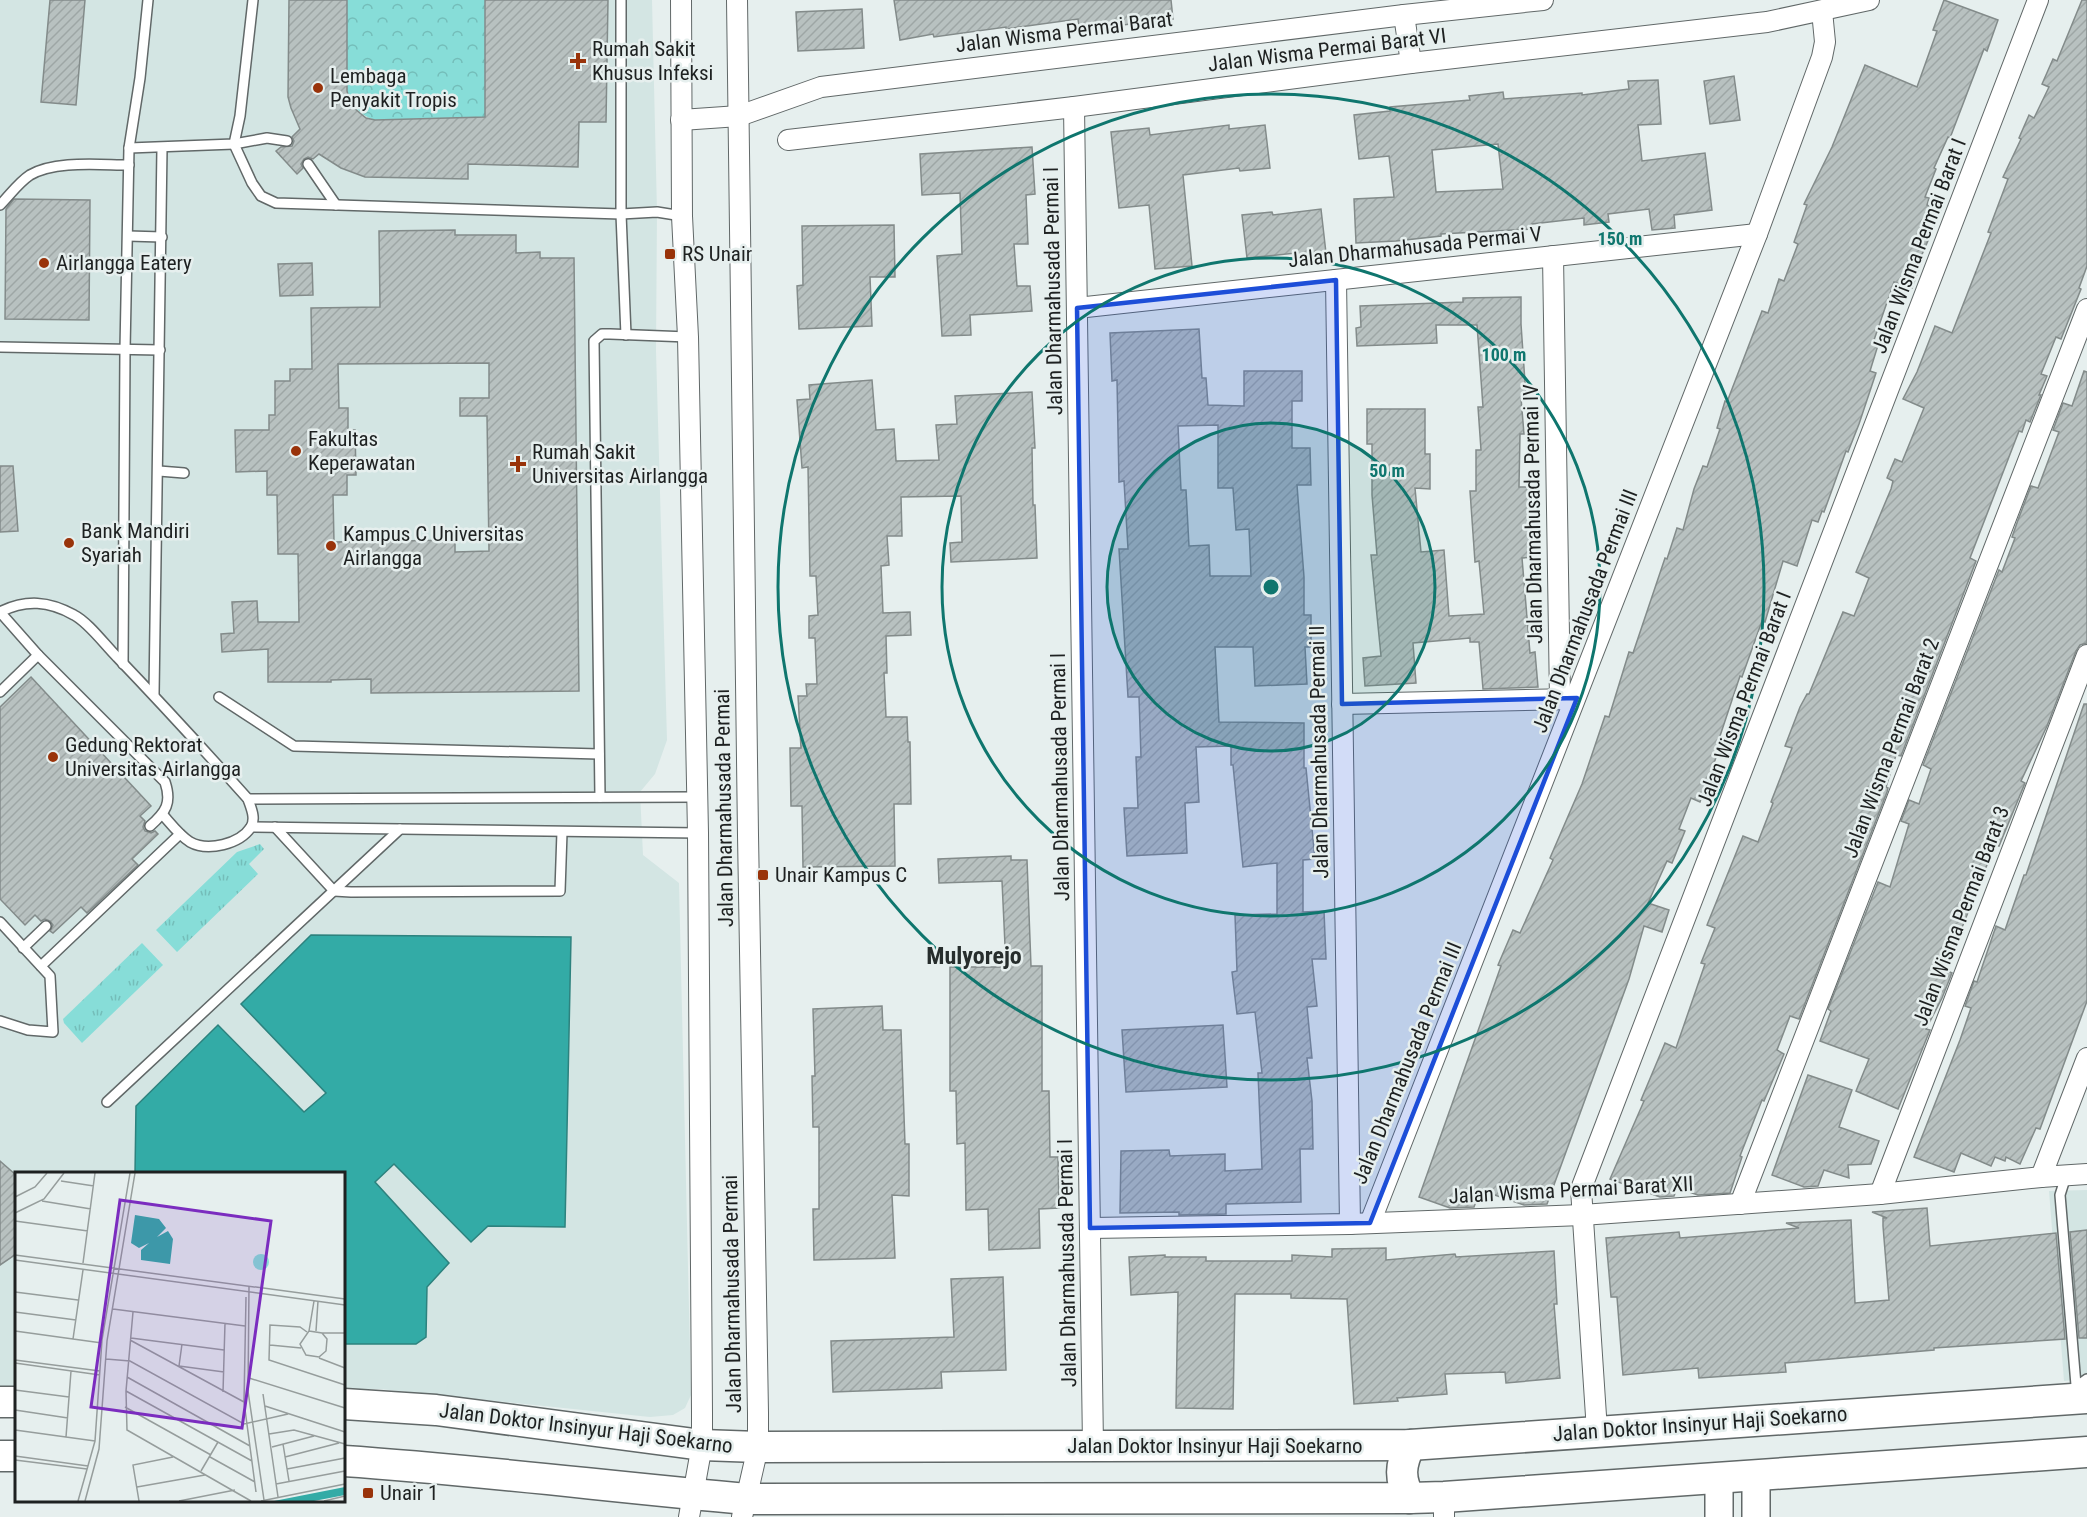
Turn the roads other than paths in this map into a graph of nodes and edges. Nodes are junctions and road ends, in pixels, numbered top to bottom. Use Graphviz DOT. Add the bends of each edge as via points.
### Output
graph roads {
  1 [pos="148,0"];
  2 [pos="254,0"];
  3 [pos="621,0"];
  4 [pos="681,0"];
  5 [pos="737,0"];
  6 [pos="1543,0"];
  7 [pos="1869,0"];
  8 [pos="2038,0"];
  9 [pos="1822,11"];
  10 [pos="1404,15"];
  11 [pos="1411,63"];
  12 [pos="1074,107"];
  13 [pos="739,116"];
  14 [pos="681,120"];
  15 [pos="788,140"];
  16 [pos="287,141"];
  17 [pos="234,144"];
  18 [pos="129,148"];
  19 [pos="162,148"];
  20 [pos="308,164"];
  21 [pos="129,165"];
  22 [pos="0,205"];
  23 [pos="336,205"];
  24 [pos="621,214"];
  25 [pos="682,216"];
  26 [pos="1757,234"];
  27 [pos="128,236"];
  28 [pos="162,237"];
  29 [pos="1553,256"];
  30 [pos="1336,280"];
  31 [pos="1077,308"];
  32 [pos="2087,309"];
  33 [pos="626,335"];
  34 [pos="688,337"];
  35 [pos="0,347"];
  36 [pos="125,350"];
  37 [pos="159,350"];
  38 [pos="159,471"];
  39 [pos="184,473"];
  40 [pos="0,612"];
  41 [pos="2087,655"];
  42 [pos="38,656"];
  43 [pos="123,664"];
  44 [pos="0,692"];
  45 [pos="154,694"];
  46 [pos="219,697"];
  47 [pos="1568,699"];
  48 [pos="1342,704"];
  49 [pos="599,754"];
  50 [pos="600,797"];
  51 [pos="697,797"];
  52 [pos="248,799"];
  53 [pos="163,815"];
  54 [pos="150,826"];
  55 [pos="251,827"];
  56 [pos="275,828"];
  57 [pos="400,829"];
  58 [pos="562,832"];
  59 [pos="698,833"];
  60 [pos="180,834"];
  61 [pos="333,891"];
  62 [pos="0,922"];
  63 [pos="45,926"];
  64 [pos="23,948"];
  65 [pos="41,966"];
  66 [pos="0,1021"];
  67 [pos="2087,1058"];
  68 [pos="107,1102"];
  69 [pos="2087,1174"];
  70 [pos="2053,1177"];
  71 [pos="1880,1194"];
  72 [pos="1740,1204"];
  73 [pos="1581,1215"];
  74 [pos="1370,1223"];
  75 [pos="1350,1224"];
  76 [pos="1090,1227"];
  77 [pos="2087,1379"];
  78 [pos="2078,1398"];
  79 [pos="345,1404"];
  80 [pos="1596,1431"];
  81 [pos="702,1445"];
  82 [pos="1410,1445"];
  83 [pos="1094,1446"];
  84 [pos="758,1447"];
  85 [pos="2086,1450"];
  86 [pos="345,1461"];
  87 [pos="1756,1475"];
  88 [pos="1719,1478"];
  89 [pos="1410,1498"];
  90 [pos="691,1505"];
  91 [pos="1444,1507"];
  92 [pos="744,1508"];
  93 [pos="1719,1517"];
  94 [pos="1756,1517"];
  1 -- 18 [label="lane"];
  2 -- 17 [label="lane"];
  3 -- 24 [label="lane"];
  4 -- 14 [label="street, Jalan Dharmahusada Permai"];
  5 -- 13 [label="street, Jalan Dharmahusada Permai"];
  6 -- 10 [label="street, Jalan Wisma Permai Barat"];
  7 -- 9 [label="street, Jalan Wisma Permai Barat VI"];
  8 -- 73 [label="street, Jalan Wisma Permai Barat I" via="1585,1177"];
  9 -- 11 [label="street, Jalan Wisma Permai Barat VI" via="1767,21"];
  9 -- 26 [label="street, Jalan Dharmahusada Permai III" via="1822,57"];
  10 -- 11 [label="street"];
  10 -- 13 [label="street, Jalan Wisma Permai Barat" via="821,87"];
  11 -- 12 [label="street, Jalan Wisma Permai Barat VI"];
  12 -- 15 [label="street, Jalan Wisma Permai Barat VI"];
  12 -- 31 [label="street, Jalan Dharmahusada Permai I"];
  13 -- 14 [label="street"];
  13 -- 84 [label="street, Jalan Dharmahusada Permai"];
  14 -- 25 [label="street, Jalan Dharmahusada Permai"];
  16 -- 17 [label="lane" via="267,138"];
  17 -- 19 [label="lane"];
  17 -- 23 [label="lane" via="261,196 276,203"];
  18 -- 19 [label="lane"];
  18 -- 21 [label="lane"];
  19 -- 28 [label="lane"];
  20 -- 23 [label="lane"];
  21 -- 22 [label="lane" via="50,168 21,182"];
  21 -- 27 [label="lane"];
  23 -- 24 [label="lane"];
  24 -- 25 [label="lane" via="657,212"];
  24 -- 33 [label="lane"];
  25 -- 34 [label="street, Jalan Dharmahusada Permai"];
  26 -- 29 [label="street, Jalan Dharmahusada Permai V"];
  26 -- 47 [label="street, Jalan Dharmahusada Permai III"];
  27 -- 28 [label="lane"];
  27 -- 36 [label="lane"];
  28 -- 37 [label="lane"];
  29 -- 30 [label="street, Jalan Dharmahusada Permai V"];
  29 -- 47 [label="street, Jalan Dharmahusada Permai IV"];
  30 -- 31 [label="street, Jalan Dharmahusada Permai V"];
  30 -- 48 [label="street, Jalan Dharmahusada Permai II"];
  31 -- 76 [label="street, Jalan Dharmahusada Permai I"];
  32 -- 72 [label="street, Jalan Wisma Permai Barat 2"];
  33 -- 34 [label="lane"];
  33 -- 49 [label="lane" via="602,334 594,341"];
  34 -- 51 [label="street, Jalan Dharmahusada Permai"];
  35 -- 36 [label="lane"];
  36 -- 37 [label="lane"];
  36 -- 43 [label="lane"];
  37 -- 38 [label="lane"];
  38 -- 39 [label="lane"];
  38 -- 45 [label="lane"];
  40 -- 42 [label="lane"];
  40 -- 43 [label="lane" via="33,602 56,606 77,616"];
  41 -- 71 [label="street, Jalan Wisma Permai Barat 3"];
  42 -- 44 [label="lane"];
  42 -- 53 [label="lane" via="165,782 170,796"];
  43 -- 45 [label="lane"];
  45 -- 52 [label="lane"];
  46 -- 49 [label="lane" via="294,746"];
  47 -- 48 [label="street"];
  47 -- 74 [label="street, Jalan Dharmahusada Permai III"];
  48 -- 75 [label="street, Jalan Dharmahusada Permai II"];
  49 -- 50 [label="lane"];
  50 -- 51 [label="lane"];
  50 -- 52 [label="lane"];
  51 -- 59 [label="street, Jalan Dharmahusada Permai"];
  52 -- 55 [label="lane" via="253,817"];
  53 -- 54 [label="lane"];
  53 -- 60 [label="lane"];
  55 -- 56 [label="lane"];
  55 -- 60 [label="lane" via="230,844 192,843"];
  56 -- 57 [label="lane"];
  56 -- 61 [label="lane"];
  57 -- 58 [label="lane"];
  57 -- 61 [label="lane"];
  58 -- 59 [label="lane"];
  58 -- 61 [label="lane" via="560,891"];
  59 -- 81 [label="street, Jalan Dharmahusada Permai"];
  60 -- 65 [label="lane"];
  61 -- 68 [label="lane"];
  62 -- 64 [label="lane"];
  63 -- 64 [label="lane"];
  64 -- 65 [label="lane"];
  65 -- 66 [label="lane" via="50,976 53,1032 28,1030"];
  67 -- 70 [label="street"];
  69 -- 70 [label="street, Jalan Wisma Permai Barat XII"];
  70 -- 71 [label="street, Jalan Wisma Permai Barat XII"];
  70 -- 78 [label="lane" via="2060,1195"];
  71 -- 72 [label="street, Jalan Wisma Permai Barat XII"];
  72 -- 73 [label="street, Jalan Wisma Permai Barat XII"];
  73 -- 74 [label="street, Jalan Wisma Permai Barat XII"];
  73 -- 80 [label="street, Jalan Wisma Permai Barat I"];
  74 -- 75 [label="street, Jalan Wisma Permai Barat XII"];
  75 -- 76 [label="street, Jalan Wisma Permai Barat XII"];
  76 -- 83 [label="street, Jalan Dharmahusada Permai I"];
  77 -- 78 [label="lane"];
  78 -- 80 [label="main road, Jalan Doktor Insinyur Haji Soekarno"];
  79 -- 81 [label="main road, Jalan Doktor Insinyur Haji Soekarno" via="436,1410"];
  80 -- 82 [label="main road, Jalan Doktor Insinyur Haji Soekarno"];
  81 -- 84 [label="main road, Jalan Doktor Insinyur Haji Soekarno"];
  81 -- 90 [label="street, Jalan Dharmahusada Permai"];
  82 -- 83 [label="main road, Jalan Doktor Insinyur Haji Soekarno"];
  82 -- 89 [label="main road" via="1401,1472"];
  83 -- 84 [label="main road, Jalan Doktor Insinyur Haji Soekarno"];
  84 -- 92 [label="street, Jalan Dharmahusada Permai"];
  85 -- 87 [label="main road"];
  86 -- 90 [label="main road" via="432,1467"];
  87 -- 88 [label="main road"];
  87 -- 94 [label="main road"];
  88 -- 91 [label="main road"];
  88 -- 93 [label="main road"];
  89 -- 91 [label="main road"];
  89 -- 92 [label="main road"];
  90 -- 92 [label="main road"];
}
